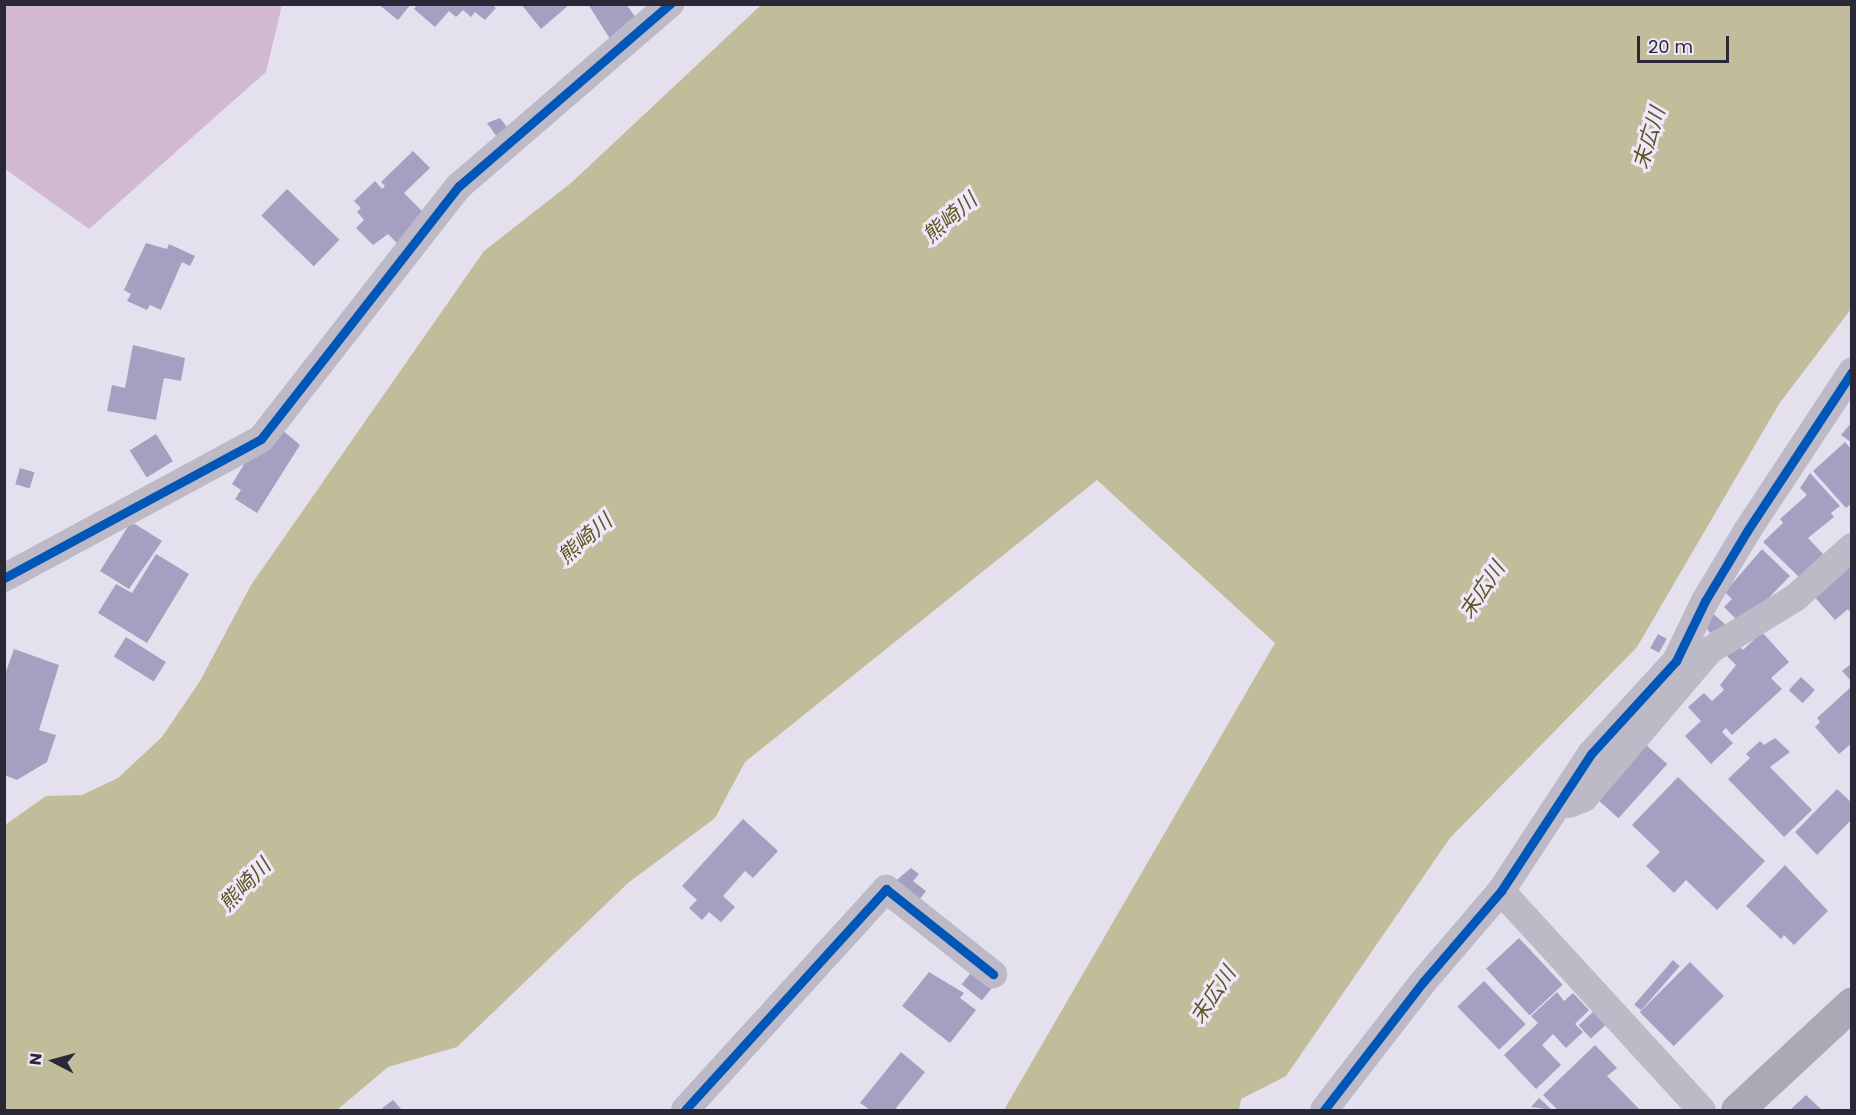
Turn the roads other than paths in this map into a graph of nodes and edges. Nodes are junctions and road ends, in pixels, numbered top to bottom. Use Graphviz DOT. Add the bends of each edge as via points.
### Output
graph roads {
  1 [pos="670,4"];
  2 [pos="1851,372"];
  3 [pos="1851,547"];
  4 [pos="4,578"];
  5 [pos="1558,808"];
  6 [pos="1501,891"];
  7 [pos="993,974"];
  8 [pos="1851,1003"];
  9 [pos="685,1110"];
  10 [pos="1324,1110"];
  11 [pos="1702,1110"];
  12 [pos="1737,1110"];
  1 -- 4 [label="street" via="459,186 261,439"];
  2 -- 5 [label="street" via="1747,531 1705,601 1676,661 1591,754"];
  3 -- 5 [label="street" via="1795,598 1710,650 1584,798"];
  5 -- 6 [label="street"];
  6 -- 10 [label="street"];
  6 -- 11 [label="street"];
  7 -- 9 [label="street" via="886,890"];
  8 -- 12 [label="main road"];
}
